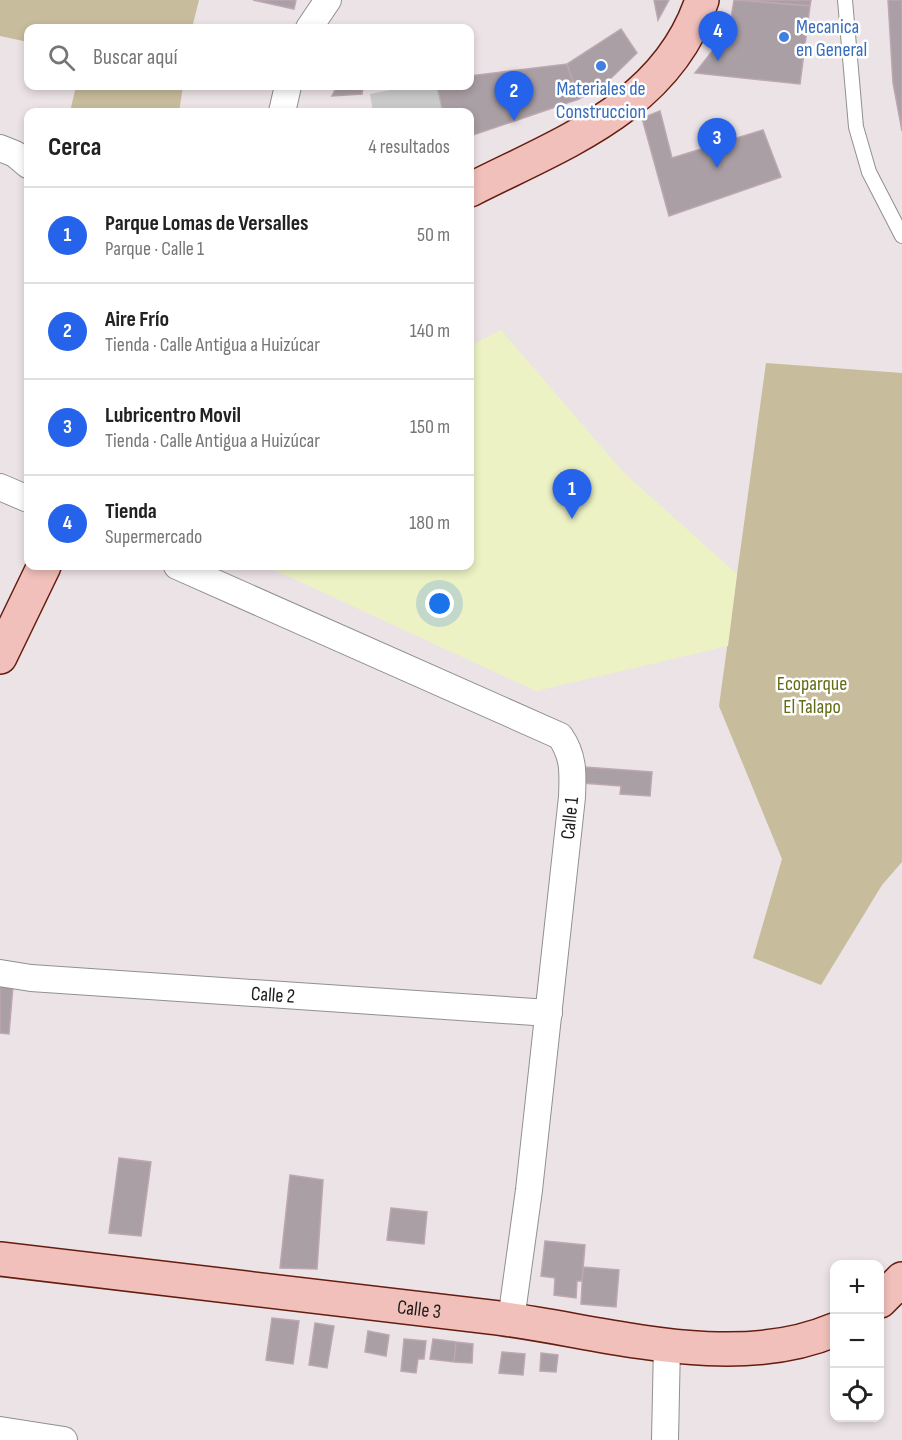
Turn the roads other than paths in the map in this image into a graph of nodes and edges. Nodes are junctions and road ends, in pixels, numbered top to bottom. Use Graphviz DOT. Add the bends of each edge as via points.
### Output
graph roads {
  1 [pos="328,0"];
  2 [pos="683,0"];
  3 [pos="702,0"];
  4 [pos="845,0"];
  5 [pos="312,24"];
  6 [pos="287,90"];
  7 [pos="283,108"];
  8 [pos="0,148"];
  9 [pos="24,162"];
  10 [pos="474,168"];
  11 [pos="474,188"];
  12 [pos="902,236"];
  13 [pos="0,488"];
  14 [pos="24,497"];
  15 [pos="42,570"];
  16 [pos="186,570"];
  17 [pos="0,657"];
  18 [pos="0,973"];
  19 [pos="549,1013"];
  20 [pos="0,1259"];
  21 [pos="902,1279"];
  22 [pos="884,1296"];
  23 [pos="511,1320"];
  24 [pos="830,1332"];
  25 [pos="667,1345"];
  26 [pos="0,1430"];
  27 [pos="64,1440"];
  28 [pos="665,1440"];
  1 -- 5 [label="street"];
  2 -- 10 [label="street" via="660,46 623,84 584,114"];
  3 -- 11 [label="street" via="676,56 639,94 600,124"];
  4 -- 12 [label="lane" via="856,127 869,172"];
  6 -- 7 [label="street"];
  8 -- 9 [label="street"];
  13 -- 14 [label="street"];
  15 -- 17 [label="street"];
  16 -- 19 [label="street, Calle 1" via="560,736 573,761 573,778"];
  18 -- 19 [label="street, Calle 2"];
  19 -- 23 [label="street, Calle 1"];
  20 -- 23 [label="street, Calle 3"];
  21 -- 22 [label="street"];
  23 -- 25 [label="street, Calle 3"];
  24 -- 25 [label="street, Calle 3" via="780,1346"];
  25 -- 28 [label="street"];
  26 -- 27 [label="street"];
}
